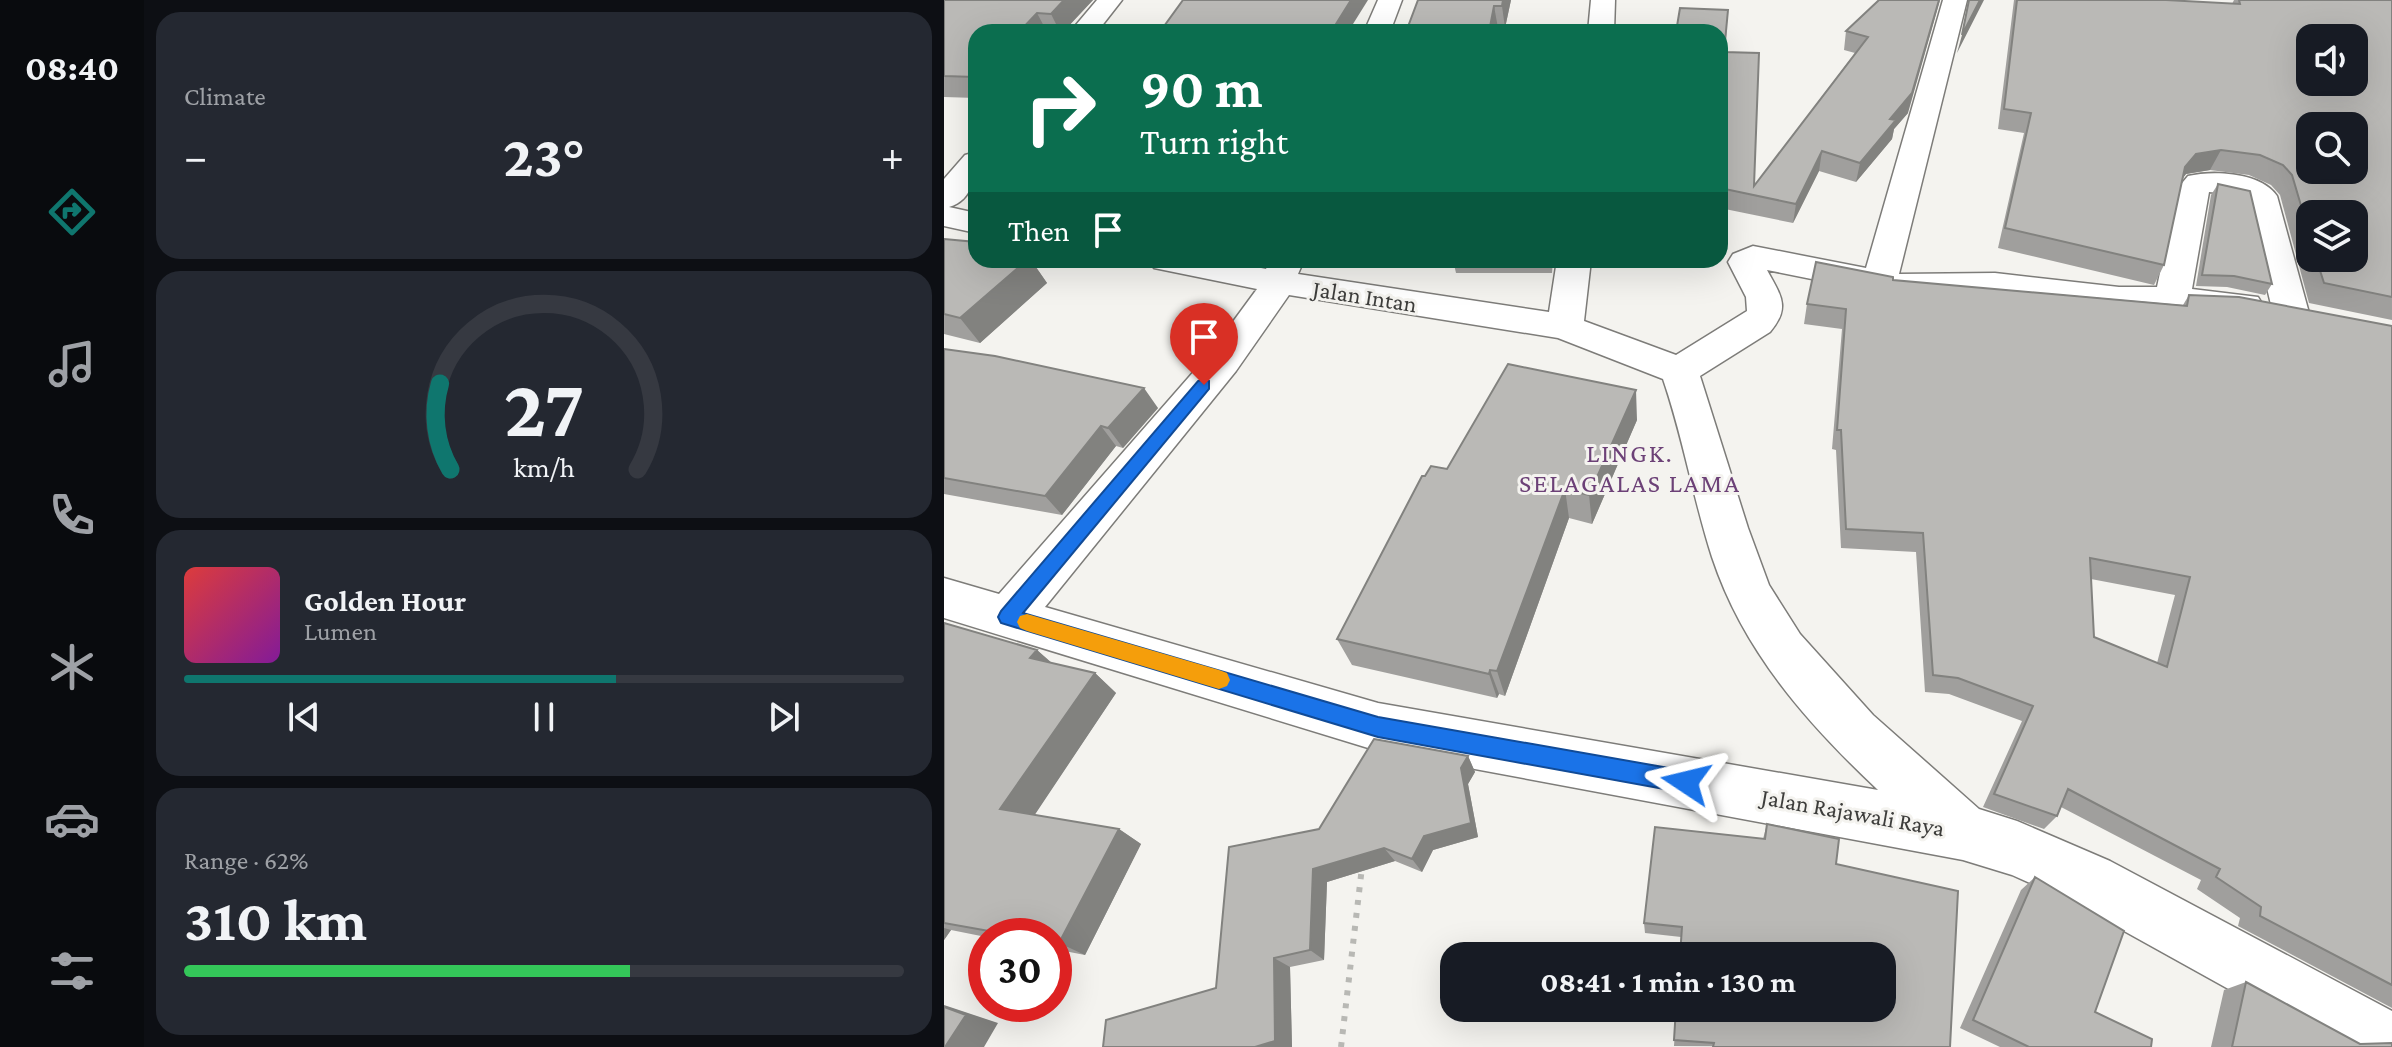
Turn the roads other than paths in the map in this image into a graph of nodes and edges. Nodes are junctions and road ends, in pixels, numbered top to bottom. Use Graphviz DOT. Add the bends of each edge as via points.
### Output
graph roads {
  1 [pos="1110,0"];
  2 [pos="1390,0"];
  3 [pos="1603,0"];
  4 [pos="1955,0"];
  5 [pos="1090,24"];
  6 [pos="1380,24"];
  7 [pos="1602,24"];
  8 [pos="968,170"];
  9 [pos="944,199"];
  10 [pos="944,216"];
  11 [pos="968,221"];
  12 [pos="1250,268"];
  13 [pos="1573,268"];
  14 [pos="1282,271"];
  15 [pos="1879,283"];
  16 [pos="2172,299"];
  17 [pos="1565,327"];
  18 [pos="1679,371"];
  19 [pos="944,598"];
  20 [pos="1008,617"];
  21 [pos="1963,832"];
  22 [pos="2392,1045"];
  1 -- 5 [label="street"];
  2 -- 6 [label="street"];
  3 -- 7 [label="street"];
  4 -- 15 [label="street"];
  8 -- 9 [label="street"];
  10 -- 11 [label="street"];
  12 -- 14 [label="street, Jalan Intan"];
  13 -- 17 [label="street"];
  14 -- 17 [label="street, Jalan Intan"];
  14 -- 20 [label="street" via="1268,303 1223,362"];
  15 -- 16 [label="street" via="1995,284 2119,299"];
  15 -- 18 [label="street" via="1748,258 1745,262 1764,297 1765,314"];
  16 -- 16 [label="street" via="2305,316 2268,233 2262,197 2210,182 2195,186"];
  17 -- 18 [label="street"];
  18 -- 21 [label="street, Jalan Rajawali Raya" via="1696,412 1738,560 1763,618 1812,689"];
  19 -- 20 [label="street, Jalan Rajawali Raya"];
  20 -- 21 [label="street, Jalan Rajawali Raya" via="1378,727"];
  21 -- 22 [label="street" via="2090,881"];
}
